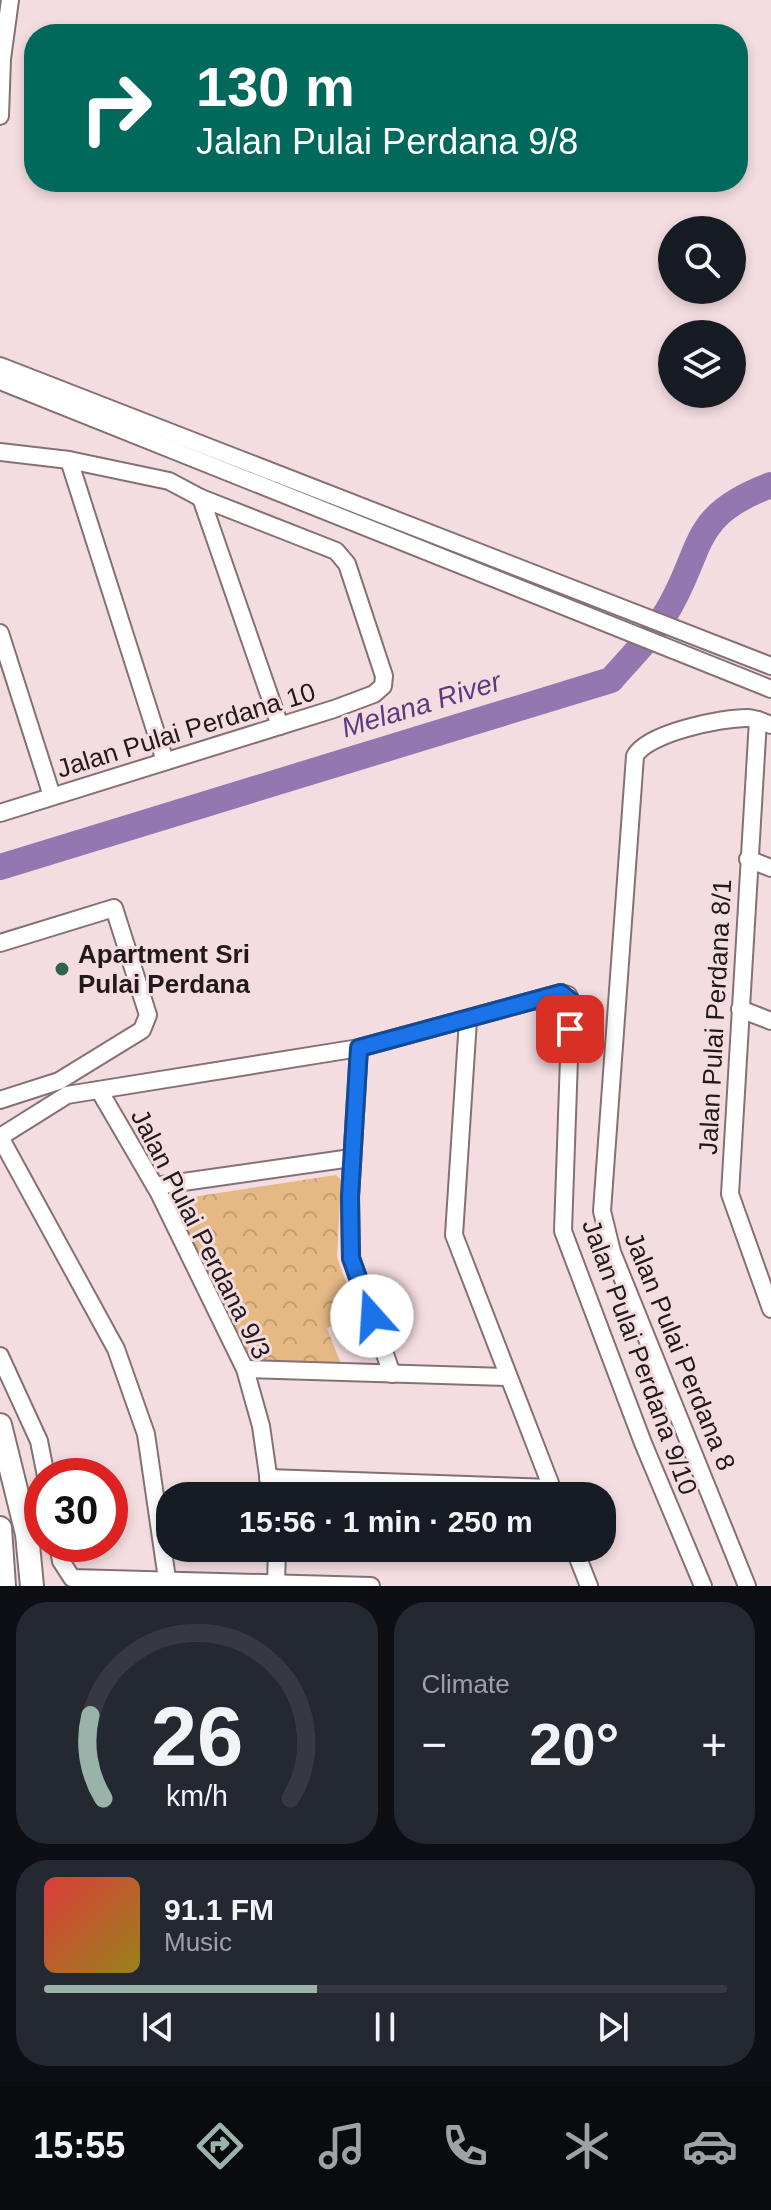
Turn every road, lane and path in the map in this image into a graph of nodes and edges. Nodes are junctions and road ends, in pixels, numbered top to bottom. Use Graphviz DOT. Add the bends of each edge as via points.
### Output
graph roads {
  1 [pos="10,0"];
  2 [pos="0,116"];
  3 [pos="0,366"];
  4 [pos="0,381"];
  5 [pos="0,452"];
  6 [pos="69,460"];
  7 [pos="201,498"];
  8 [pos="0,633"];
  9 [pos="771,666"];
  10 [pos="771,689"];
  11 [pos="764,723"];
  12 [pos="280,726"];
  13 [pos="165,761"];
  14 [pos="52,796"];
  15 [pos="0,813"];
  16 [pos="748,859"];
  17 [pos="771,868"];
  18 [pos="0,943"];
  19 [pos="740,1009"];
  20 [pos="468,1020"];
  21 [pos="771,1021"];
  22 [pos="359,1048"];
  23 [pos="63,1088"];
  24 [pos="99,1090"];
  25 [pos="0,1100"];
  26 [pos="0,1137"];
  27 [pos="351,1158"];
  28 [pos="155,1186"];
  29 [pos="771,1309"];
  30 [pos="0,1356"];
  31 [pos="245,1369"];
  32 [pos="392,1374"];
  33 [pos="506,1377"];
  34 [pos="0,1425"];
  35 [pos="42,1458"];
  36 [pos="268,1478"];
  37 [pos="269,1482"];
  38 [pos="350,1482"];
  39 [pos="550,1482"];
  40 [pos="0,1528"];
  41 [pos="62,1562"];
  42 [pos="277,1562"];
  43 [pos="580,1562"];
  44 [pos="167,1579"];
  45 [pos="276,1584"];
  46 [pos="4,1586"];
  47 [pos="32,1586"];
  48 [pos="371,1586"];
  49 [pos="589,1586"];
  50 [pos="703,1586"];
  51 [pos="747,1586"];
  1 -- 2 [label="street"];
  3 -- 9 [label="street"];
  4 -- 10 [label="street"];
  5 -- 6 [label="street"];
  6 -- 7 [label="street" via="169,481"];
  6 -- 13 [label="street"];
  7 -- 12 [label="street"];
  7 -- 12 [label="street, Jalan Pulai Perdana 10" via="345,557 383,686 374,694"];
  8 -- 14 [label="street"];
  11 -- 16 [label="street, Jalan Pulai Perdana 8/1"];
  11 -- 51 [label="street, Jalan Pulai Perdana 8" via="748,718 696,727 640,746 633,765 602,1211 612,1252"];
  12 -- 13 [label="street, Jalan Pulai Perdana 10"];
  13 -- 14 [label="street, Jalan Pulai Perdana 10"];
  14 -- 15 [label="street, Jalan Pulai Perdana 10"];
  16 -- 17 [label="street"];
  16 -- 19 [label="street, Jalan Pulai Perdana 8/1"];
  18 -- 23 [label="street" via="114,908 118,914 147,1023"];
  19 -- 21 [label="street"];
  19 -- 29 [label="street, Jalan Pulai Perdana 8/1" via="730,1194"];
  20 -- 22 [label="street"];
  20 -- 33 [label="street" via="454,1235"];
  20 -- 50 [label="street, Jalan Pulai Perdana 9/10" via="561,993 571,1001 563,1231"];
  22 -- 24 [label="street"];
  22 -- 27 [label="street"];
  23 -- 24 [label="street"];
  23 -- 25 [label="street"];
  23 -- 26 [label="street"];
  24 -- 28 [label="street, Jalan Pulai Perdana 9/3"];
  26 -- 44 [label="street" via="116,1349 146,1434"];
  27 -- 28 [label="street"];
  27 -- 32 [label="street" via="351,1258"];
  28 -- 31 [label="street, Jalan Pulai Perdana 9/3"];
  30 -- 35 [label="street"];
  31 -- 32 [label="street"];
  31 -- 36 [label="street, Jalan Pulai Perdana 9/3"];
  32 -- 33 [label="street"];
  33 -- 39 [label="street"];
  34 -- 47 [label="main road" via="27,1534"];
  36 -- 37 [label="street, Jalan Pulai Perdana 9/3"];
  36 -- 38 [label="street"];
  40 -- 46 [label="main road"];
  41 -- 44 [label="street" via="72,1578"];
  42 -- 45 [label="street"];
  43 -- 49 [label="street"];
  44 -- 45 [label="street"];
  45 -- 48 [label="street"];
}
